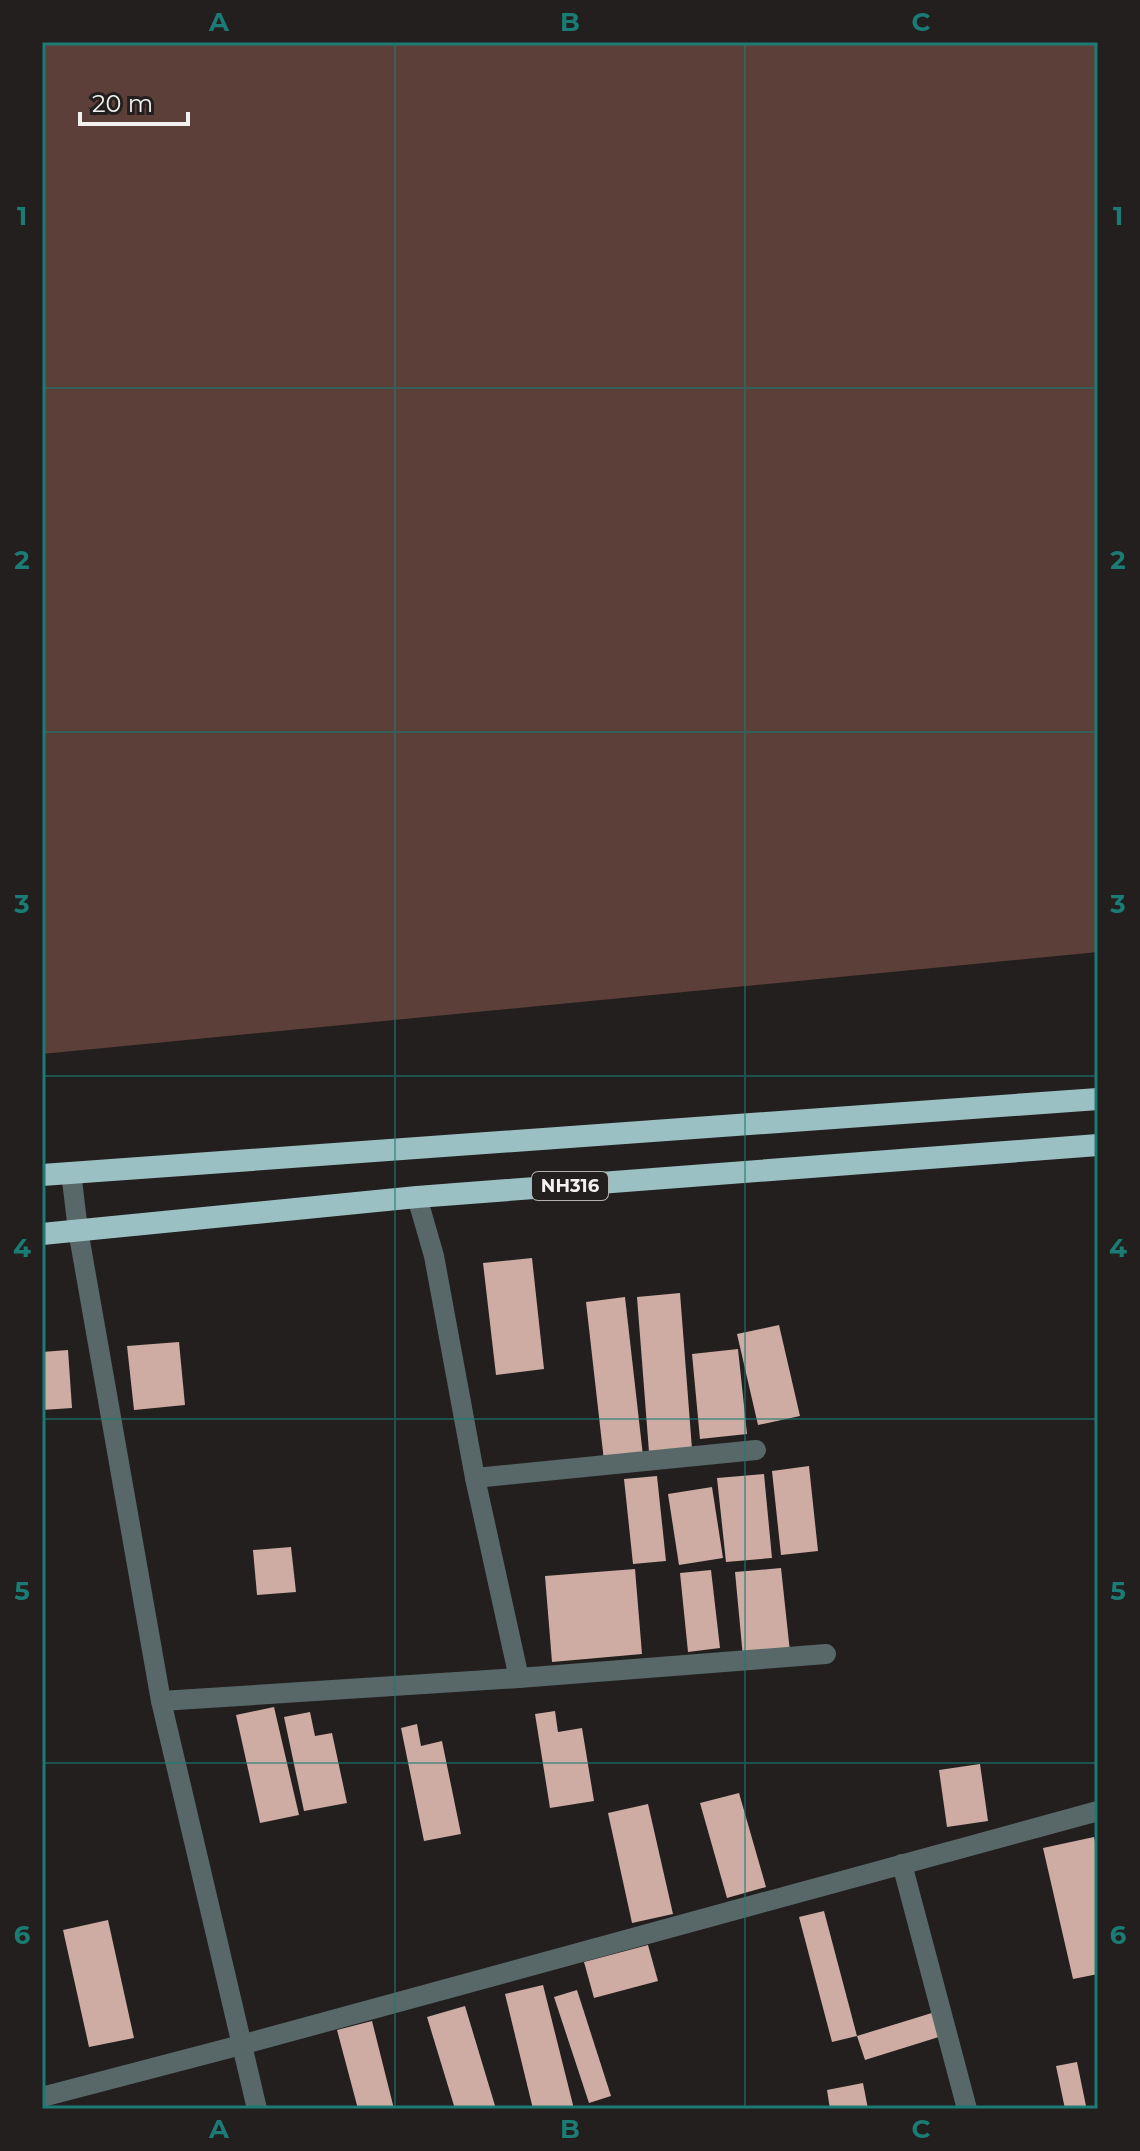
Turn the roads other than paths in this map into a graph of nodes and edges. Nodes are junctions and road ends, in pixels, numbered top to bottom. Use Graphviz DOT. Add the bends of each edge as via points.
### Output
graph roads {
  1 [pos="1098,1099"];
  2 [pos="1098,1145"];
  3 [pos="71,1172"];
  4 [pos="42,1175"];
  5 [pos="417,1197"];
  6 [pos="78,1230"];
  7 [pos="42,1234"];
  8 [pos="756,1450"];
  9 [pos="475,1478"];
  10 [pos="826,1654"];
  11 [pos="519,1678"];
  12 [pos="161,1701"];
  13 [pos="1098,1811"];
  14 [pos="902,1864"];
  15 [pos="241,2045"];
  16 [pos="42,2097"];
  17 [pos="257,2109"];
  18 [pos="967,2109"];
  1 -- 3 [label="highway"];
  2 -- 5 [label="highway, NH316"];
  3 -- 4 [label="highway"];
  3 -- 6 [label="street"];
  5 -- 6 [label="highway, NH316"];
  5 -- 9 [label="street" via="434,1256"];
  6 -- 7 [label="highway, NH316"];
  6 -- 12 [label="street"];
  8 -- 9 [label="street"];
  9 -- 11 [label="street"];
  10 -- 11 [label="street"];
  11 -- 12 [label="street"];
  12 -- 15 [label="street"];
  13 -- 14 [label="street"];
  14 -- 15 [label="street"];
  14 -- 18 [label="street"];
  15 -- 16 [label="street"];
  15 -- 17 [label="street"];
}
